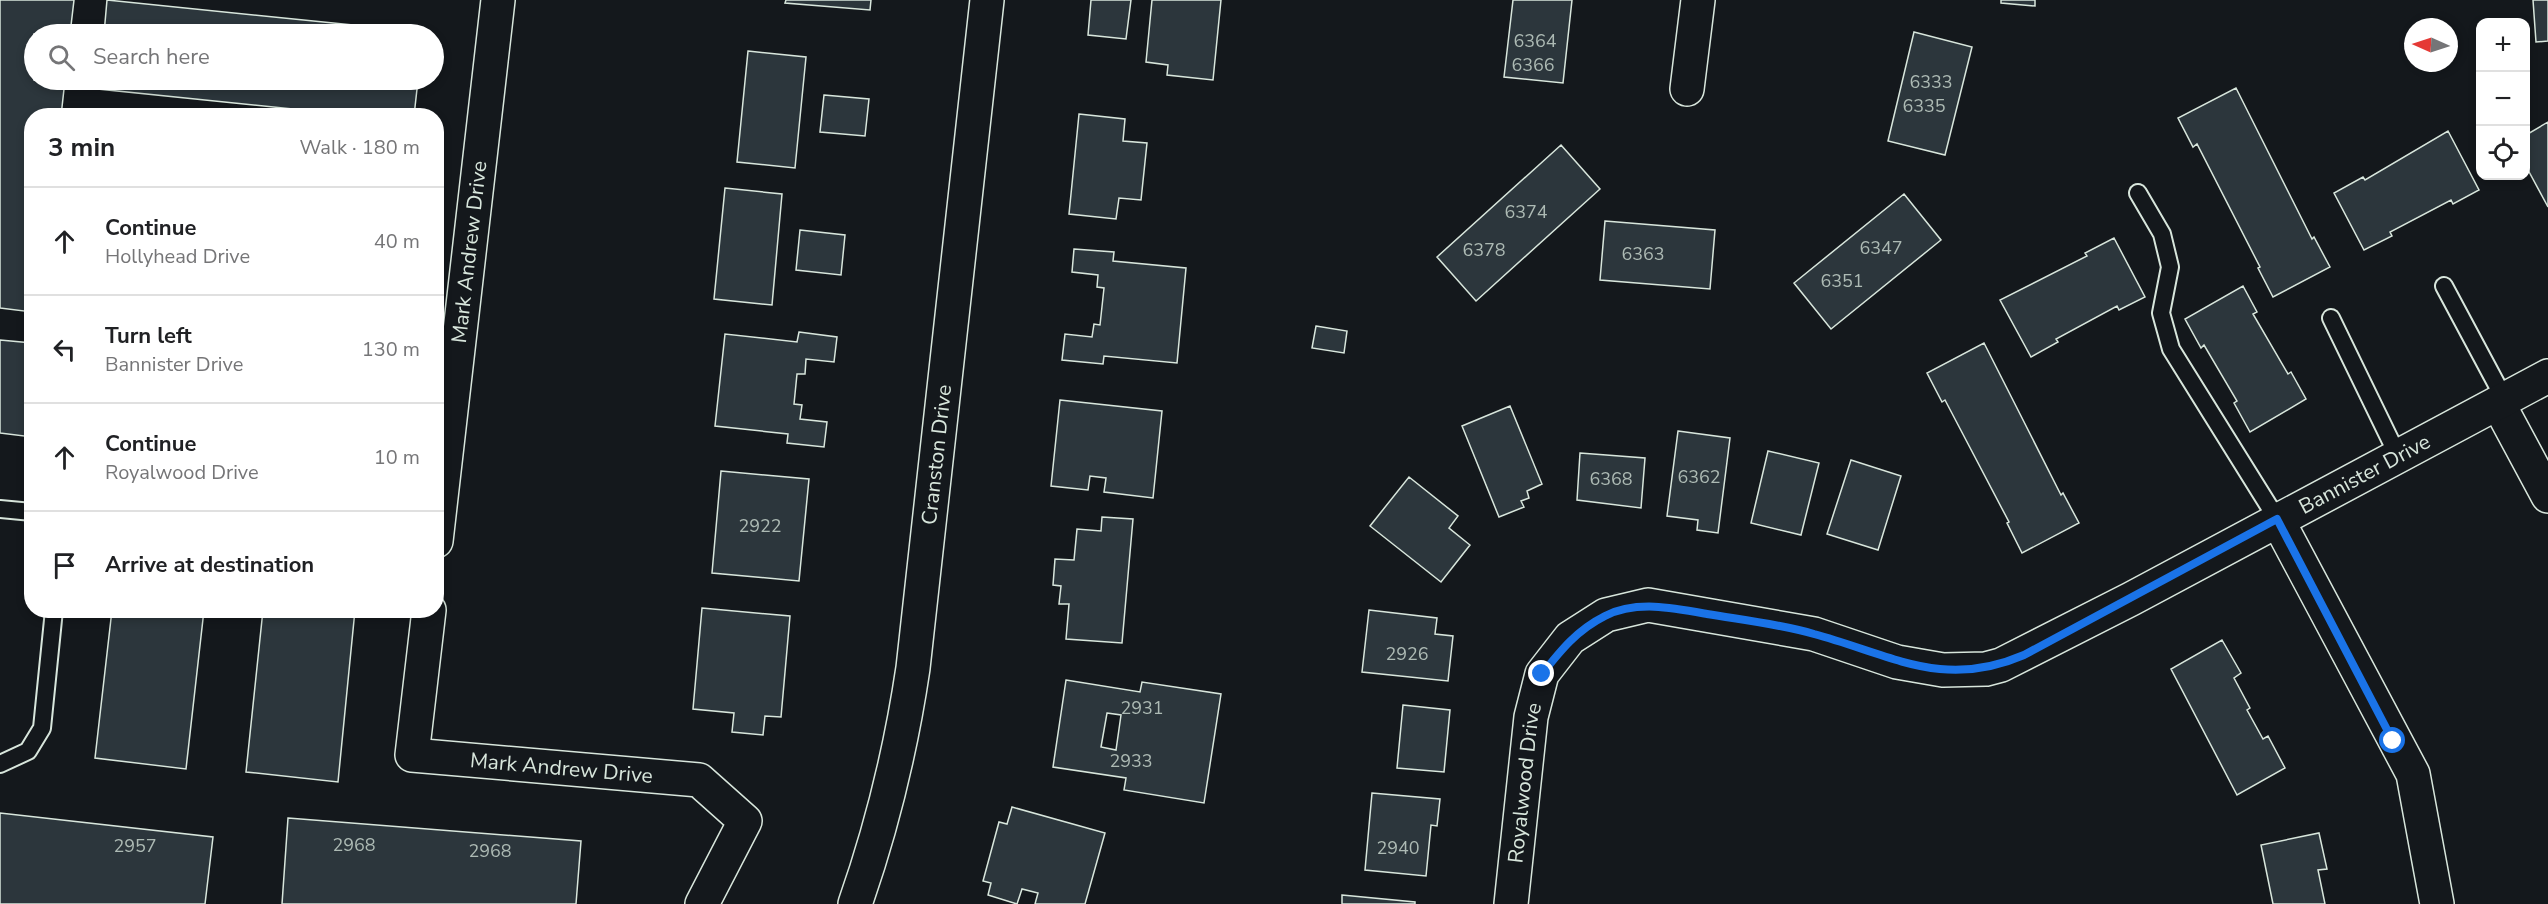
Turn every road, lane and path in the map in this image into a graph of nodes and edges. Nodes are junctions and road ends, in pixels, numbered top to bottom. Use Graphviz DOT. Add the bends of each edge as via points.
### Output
graph roads {
  1 [pos="498,0"];
  2 [pos="987,0"];
  3 [pos="1698,0"];
  4 [pos="1687,89"];
  5 [pos="2138,193"];
  6 [pos="2444,286"];
  7 [pos="2331,318"];
  8 [pos="2548,376"];
  9 [pos="2502,402"];
  10 [pos="2398,456"];
  11 [pos="444,471"];
  12 [pos="2548,496"];
  13 [pos="0,509"];
  14 [pos="24,511"];
  15 [pos="2277,519"];
  16 [pos="53,618"];
  17 [pos="428,618"];
  18 [pos="1570,638"];
  19 [pos="0,764"];
  20 [pos="702,904"];
  21 [pos="855,904"];
  22 [pos="1511,904"];
  23 [pos="2437,904"];
  1 -- 11 [label="street, Mark Andrew Drive"];
  2 -- 21 [label="street, Cranston Drive" via="912,679 893,779"];
  3 -- 4 [label="street"];
  5 -- 15 [label="lane" via="2162,234 2170,267 2161,313 2171,349"];
  6 -- 9 [label="lane"];
  7 -- 10 [label="lane"];
  8 -- 9 [label="street, Bannister Drive"];
  9 -- 10 [label="street, Bannister Drive"];
  9 -- 12 [label="street"];
  10 -- 15 [label="street, Bannister Drive"];
  13 -- 14 [label="lane"];
  15 -- 18 [label="street, Bannister Drive" via="2024,655 1986,669 1943,670 1897,662 1814,634 1648,606 1606,615"];
  15 -- 23 [label="street" via="2413,774"];
  16 -- 19 [label="lane" via="42,728 27,751"];
  17 -- 20 [label="street, Mark Andrew Drive" via="412,755 699,780 744,821"];
  18 -- 22 [label="street, Royalwood Drive" via="1542,674 1531,717"];
}
